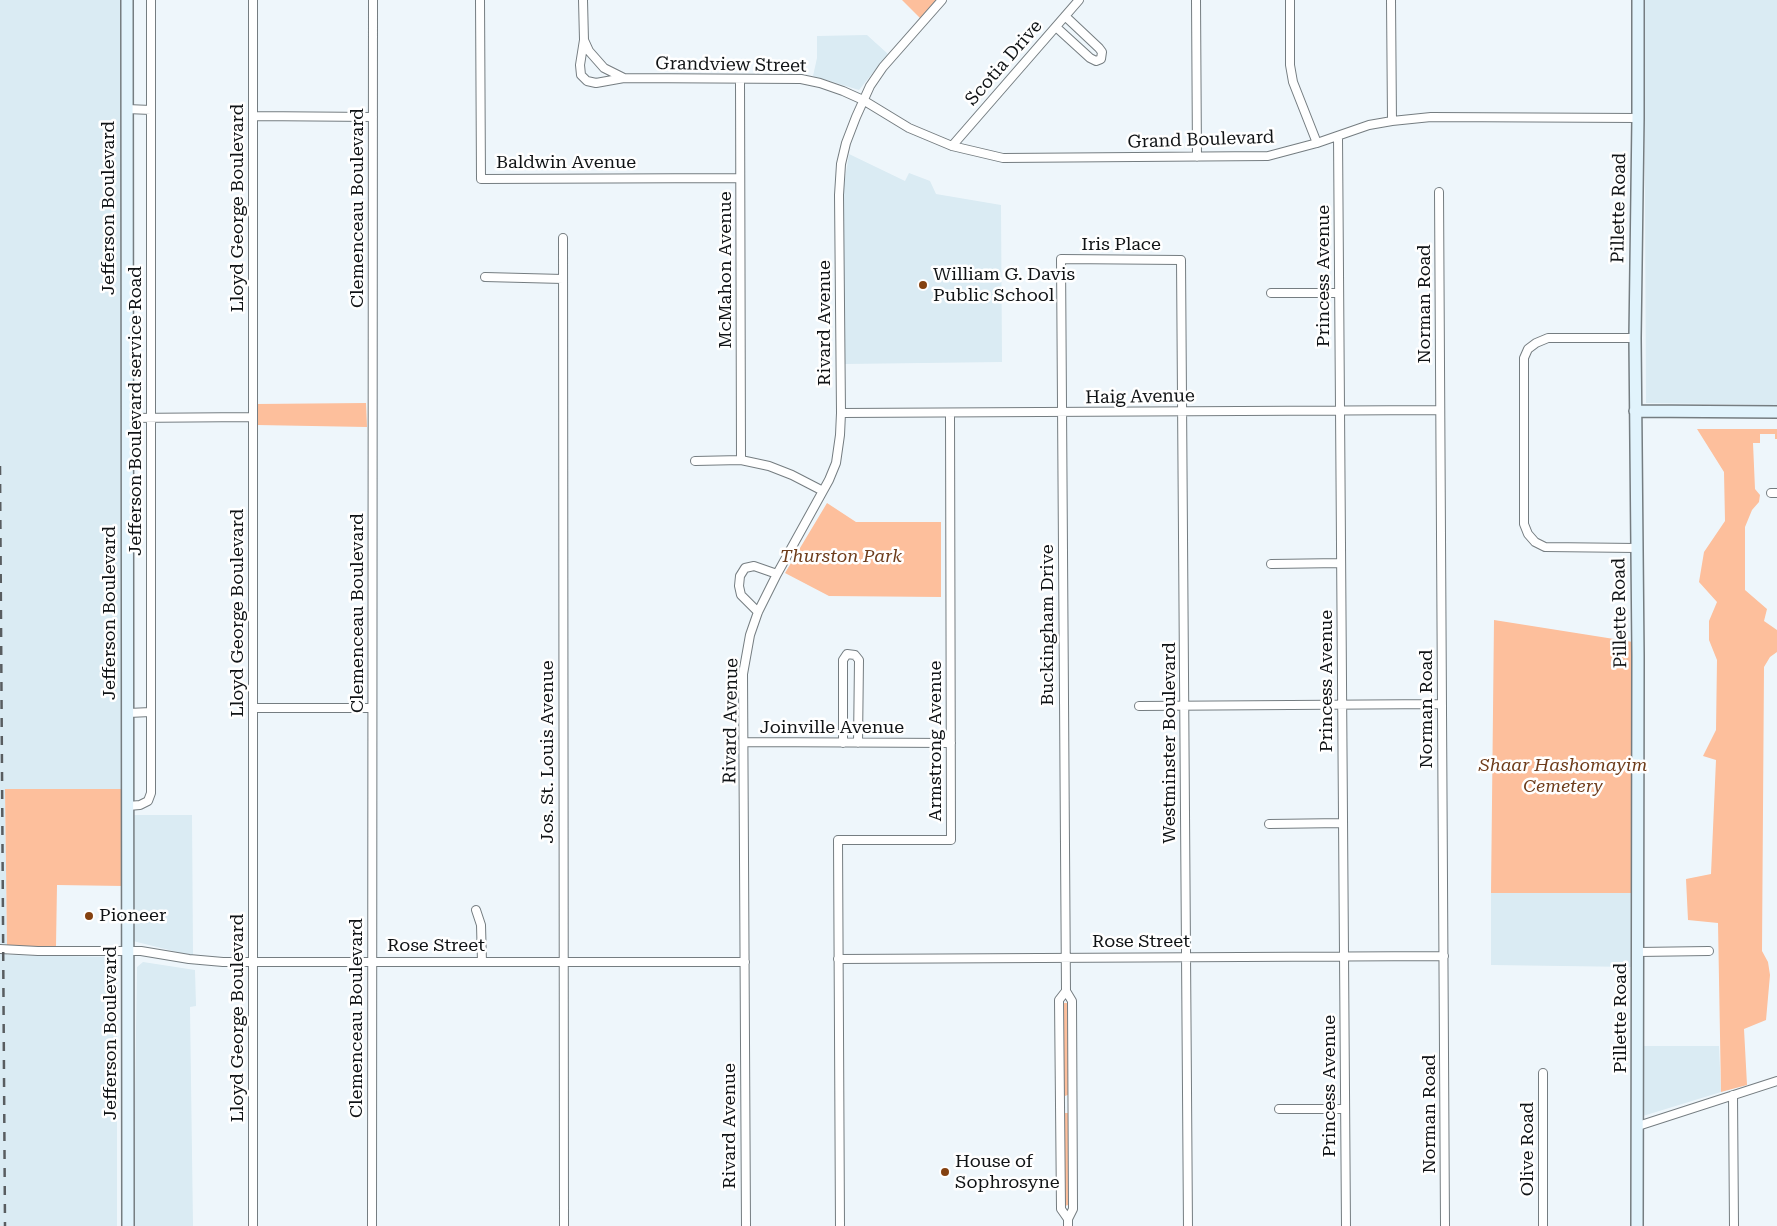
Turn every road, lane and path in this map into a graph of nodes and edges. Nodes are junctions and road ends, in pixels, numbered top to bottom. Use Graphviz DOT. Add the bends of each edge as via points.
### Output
graph roads {
  1 [pos="127,0"];
  2 [pos="151,0"];
  3 [pos="253,0"];
  4 [pos="373,0"];
  5 [pos="480,0"];
  6 [pos="583,0"];
  7 [pos="942,0"];
  8 [pos="1079,0"];
  9 [pos="1196,0"];
  10 [pos="1290,0"];
  11 [pos="1391,0"];
  12 [pos="1638,0"];
  13 [pos="1065,16"];
  14 [pos="1056,27"];
  15 [pos="584,40"];
  16 [pos="624,78"];
  17 [pos="740,79"];
  18 [pos="863,100"];
  19 [pos="127,108"];
  20 [pos="151,110"];
  21 [pos="253,116"];
  22 [pos="373,117"];
  23 [pos="1638,118"];
  24 [pos="1392,121"];
  25 [pos="1338,136"];
  26 [pos="1317,143"];
  27 [pos="952,146"];
  28 [pos="1197,157"];
  29 [pos="740,178"];
  30 [pos="1439,192"];
  31 [pos="563,238"];
  32 [pos="1061,260"];
  33 [pos="1181,260"];
  34 [pos="485,277"];
  35 [pos="563,279"];
  36 [pos="1271,293"];
  37 [pos="1339,293"];
  38 [pos="1635,338"];
  39 [pos="1340,410"];
  40 [pos="1440,410"];
  41 [pos="1183,411"];
  42 [pos="1635,411"];
  43 [pos="1777,412"];
  44 [pos="841,413"];
  45 [pos="950,413"];
  46 [pos="1062,413"];
  47 [pos="151,417"];
  48 [pos="253,417"];
  49 [pos="127,418"];
  50 [pos="741,460"];
  51 [pos="695,461"];
  52 [pos="823,491"];
  53 [pos="1637,548"];
  54 [pos="1341,563"];
  55 [pos="1271,564"];
  56 [pos="776,574"];
  57 [pos="758,612"];
  58 [pos="1342,704"];
  59 [pos="1442,704"];
  60 [pos="1139,706"];
  61 [pos="1185,706"];
  62 [pos="254,708"];
  63 [pos="372,708"];
  64 [pos="151,712"];
  65 [pos="128,713"];
  66 [pos="744,742"];
  67 [pos="843,743"];
  68 [pos="858,743"];
  69 [pos="951,743"];
  70 [pos="128,806"];
  71 [pos="1343,823"];
  72 [pos="1269,824"];
  73 [pos="476,910"];
  74 [pos="0,949"];
  75 [pos="129,951"];
  76 [pos="1709,951"];
  77 [pos="1638,952"];
  78 [pos="1344,956"];
  79 [pos="1444,956"];
  80 [pos="1186,957"];
  81 [pos="1066,958"];
  82 [pos="838,959"];
  83 [pos="372,961"];
  84 [pos="254,962"];
  85 [pos="482,962"];
  86 [pos="564,962"];
  87 [pos="744,962"];
  88 [pos="1066,991"];
  89 [pos="1543,1073"];
  90 [pos="1777,1081"];
  91 [pos="1733,1095"];
  92 [pos="1279,1109"];
  93 [pos="1345,1110"];
  94 [pos="1638,1126"];
  95 [pos="1068,1223"];
  96 [pos="128,1226"];
  97 [pos="253,1226"];
  98 [pos="372,1226"];
  99 [pos="564,1226"];
  100 [pos="746,1226"];
  101 [pos="840,1226"];
  102 [pos="1188,1226"];
  103 [pos="1346,1226"];
  104 [pos="1445,1226"];
  105 [pos="1543,1226"];
  106 [pos="1637,1226"];
  107 [pos="1734,1226"];
  1 -- 19 [label="street, Jefferson Boulevard"];
  2 -- 20 [label="street, Jefferson Boulevard service Road"];
  3 -- 21 [label="street, Lloyd George Boulevard"];
  4 -- 22 [label="street, Clemenceau Boulevard"];
  5 -- 29 [label="street, Baldwin Avenue" via="481,179"];
  6 -- 15 [label="street, Grandview Street"];
  7 -- 18 [label="street, Rivard Avenue" via="883,67"];
  8 -- 13 [label="street, Scotia Drive"];
  9 -- 28 [label="street"];
  10 -- 26 [label="street" via="1293,82"];
  11 -- 24 [label="street"];
  12 -- 23 [label="street, Pillette Road"];
  13 -- 14 [label="street, Scotia Drive"];
  13 -- 14 [label="street" via="1100,48 1101,59 1090,58"];
  14 -- 27 [label="street, Scotia Drive"];
  15 -- 16 [label="street, Grandview Street" via="604,68"];
  15 -- 16 [label="street, Grandview Street" via="580,65 581,75 587,81 596,83"];
  16 -- 17 [label="street, Grandview Street"];
  17 -- 18 [label="street, Grandview Street" via="801,79"];
  17 -- 29 [label="street, McMahon Avenue"];
  18 -- 27 [label="street, Grand Boulevard" via="909,128"];
  18 -- 44 [label="street, Rivard Avenue" via="841,164"];
  19 -- 20 [label="street"];
  19 -- 49 [label="street, Jefferson Boulevard"];
  20 -- 47 [label="street, Jefferson Boulevard service Road"];
  21 -- 22 [label="street"];
  21 -- 48 [label="street, Lloyd George Boulevard"];
  22 -- 63 [label="street, Clemenceau Boulevard"];
  23 -- 24 [label="street, Grand Boulevard" via="1431,117"];
  23 -- 38 [label="street, Pillette Road"];
  24 -- 25 [label="street, Grand Boulevard"];
  25 -- 26 [label="street, Grand Boulevard"];
  25 -- 37 [label="street, Princess Avenue"];
  26 -- 28 [label="street, Grand Boulevard" via="1268,156"];
  27 -- 28 [label="street, Grand Boulevard" via="1003,158"];
  29 -- 50 [label="street, McMahon Avenue"];
  30 -- 40 [label="street, Norman Road"];
  31 -- 35 [label="street, Jos. St. Louis Avenue"];
  32 -- 33 [label="street, Iris Place"];
  32 -- 46 [label="street, Buckingham Drive"];
  33 -- 41 [label="street, Westminster Boulevard"];
  34 -- 35 [label="street"];
  35 -- 86 [label="street, Jos. St. Louis Avenue"];
  36 -- 37 [label="street"];
  37 -- 39 [label="street, Princess Avenue"];
  38 -- 42 [label="street, Pillette Road"];
  38 -- 53 [label="street" via="1548,338 1528,349 1524,358 1524,524 1535,542 1545,546"];
  39 -- 40 [label="street, Haig Avenue"];
  39 -- 41 [label="street, Haig Avenue"];
  39 -- 54 [label="street, Princess Avenue"];
  40 -- 59 [label="street, Norman Road"];
  41 -- 46 [label="street, Haig Avenue"];
  41 -- 61 [label="street, Westminster Boulevard"];
  42 -- 43 [label="street"];
  42 -- 53 [label="street, Pillette Road"];
  44 -- 45 [label="street, Haig Avenue"];
  44 -- 52 [label="street, Rivard Avenue" via="836,463"];
  45 -- 46 [label="street, Haig Avenue"];
  45 -- 69 [label="street, Armstrong Avenue"];
  46 -- 81 [label="street, Buckingham Drive"];
  47 -- 48 [label="street"];
  47 -- 49 [label="street"];
  47 -- 64 [label="street, Jefferson Boulevard service Road"];
  48 -- 62 [label="street, Lloyd George Boulevard"];
  49 -- 65 [label="street, Jefferson Boulevard"];
  50 -- 51 [label="street"];
  50 -- 52 [label="street" via="769,466"];
  52 -- 56 [label="street, Rivard Avenue"];
  53 -- 77 [label="street, Pillette Road"];
  54 -- 55 [label="street"];
  54 -- 58 [label="street, Princess Avenue"];
  56 -- 57 [label="street, Rivard Avenue"];
  56 -- 57 [label="street" via="754,566 745,568 740,576 741,595"];
  57 -- 66 [label="street, Rivard Avenue" via="750,635 744,674"];
  58 -- 59 [label="street"];
  58 -- 61 [label="street"];
  58 -- 71 [label="street, Princess Avenue"];
  59 -- 79 [label="street, Norman Road"];
  60 -- 61 [label="street"];
  61 -- 80 [label="street, Westminster Boulevard"];
  62 -- 63 [label="street"];
  62 -- 84 [label="street, Lloyd George Boulevard"];
  63 -- 83 [label="street, Clemenceau Boulevard"];
  64 -- 65 [label="street"];
  64 -- 70 [label="street, Jefferson Boulevard service Road" via="151,793 148,801"];
  65 -- 70 [label="street, Jefferson Boulevard"];
  66 -- 67 [label="street, Joinville Avenue"];
  66 -- 87 [label="street, Rivard Avenue"];
  67 -- 68 [label="street, Joinville Avenue"];
  67 -- 68 [label="street" via="842,660 847,654 855,655 859,660"];
  68 -- 69 [label="street, Joinville Avenue"];
  69 -- 82 [label="street, Armstrong Avenue" via="951,840 838,840"];
  70 -- 75 [label="street, Jefferson Boulevard"];
  71 -- 72 [label="street"];
  71 -- 78 [label="street, Princess Avenue"];
  73 -- 85 [label="street" via="481,925"];
  74 -- 75 [label="street, Rose Street"];
  75 -- 84 [label="street, Rose Street" via="189,959"];
  75 -- 96 [label="street, Jefferson Boulevard"];
  76 -- 77 [label="street"];
  77 -- 94 [label="street, Pillette Road"];
  78 -- 79 [label="street, Rose Street"];
  78 -- 80 [label="street, Rose Street"];
  78 -- 93 [label="street, Princess Avenue"];
  79 -- 104 [label="street, Norman Road"];
  80 -- 81 [label="street, Rose Street"];
  80 -- 102 [label="street, Westminster Boulevard"];
  81 -- 82 [label="street, Rose Street"];
  81 -- 88 [label="street, Buckingham Drive"];
  82 -- 101 [label="street, Armstrong Avenue"];
  83 -- 84 [label="street, Rose Street"];
  83 -- 85 [label="street, Rose Street"];
  83 -- 98 [label="street, Clemenceau Boulevard"];
  84 -- 97 [label="street, Lloyd George Boulevard"];
  85 -- 86 [label="street, Rose Street"];
  86 -- 87 [label="street, Rose Street"];
  86 -- 99 [label="street, Jos. St. Louis Avenue"];
  87 -- 100 [label="street, Rivard Avenue"];
  88 -- 95 [label="street, Buckingham Drive" via="1072,1001 1073,1209"];
  88 -- 95 [label="street, Buckingham Drive" via="1059,1000 1060,1209"];
  89 -- 105 [label="street, Olive Road"];
  90 -- 91 [label="street"];
  91 -- 94 [label="street"];
  91 -- 107 [label="street"];
  92 -- 93 [label="street"];
  93 -- 103 [label="street, Princess Avenue"];
  94 -- 106 [label="street, Pillette Road"];
}
